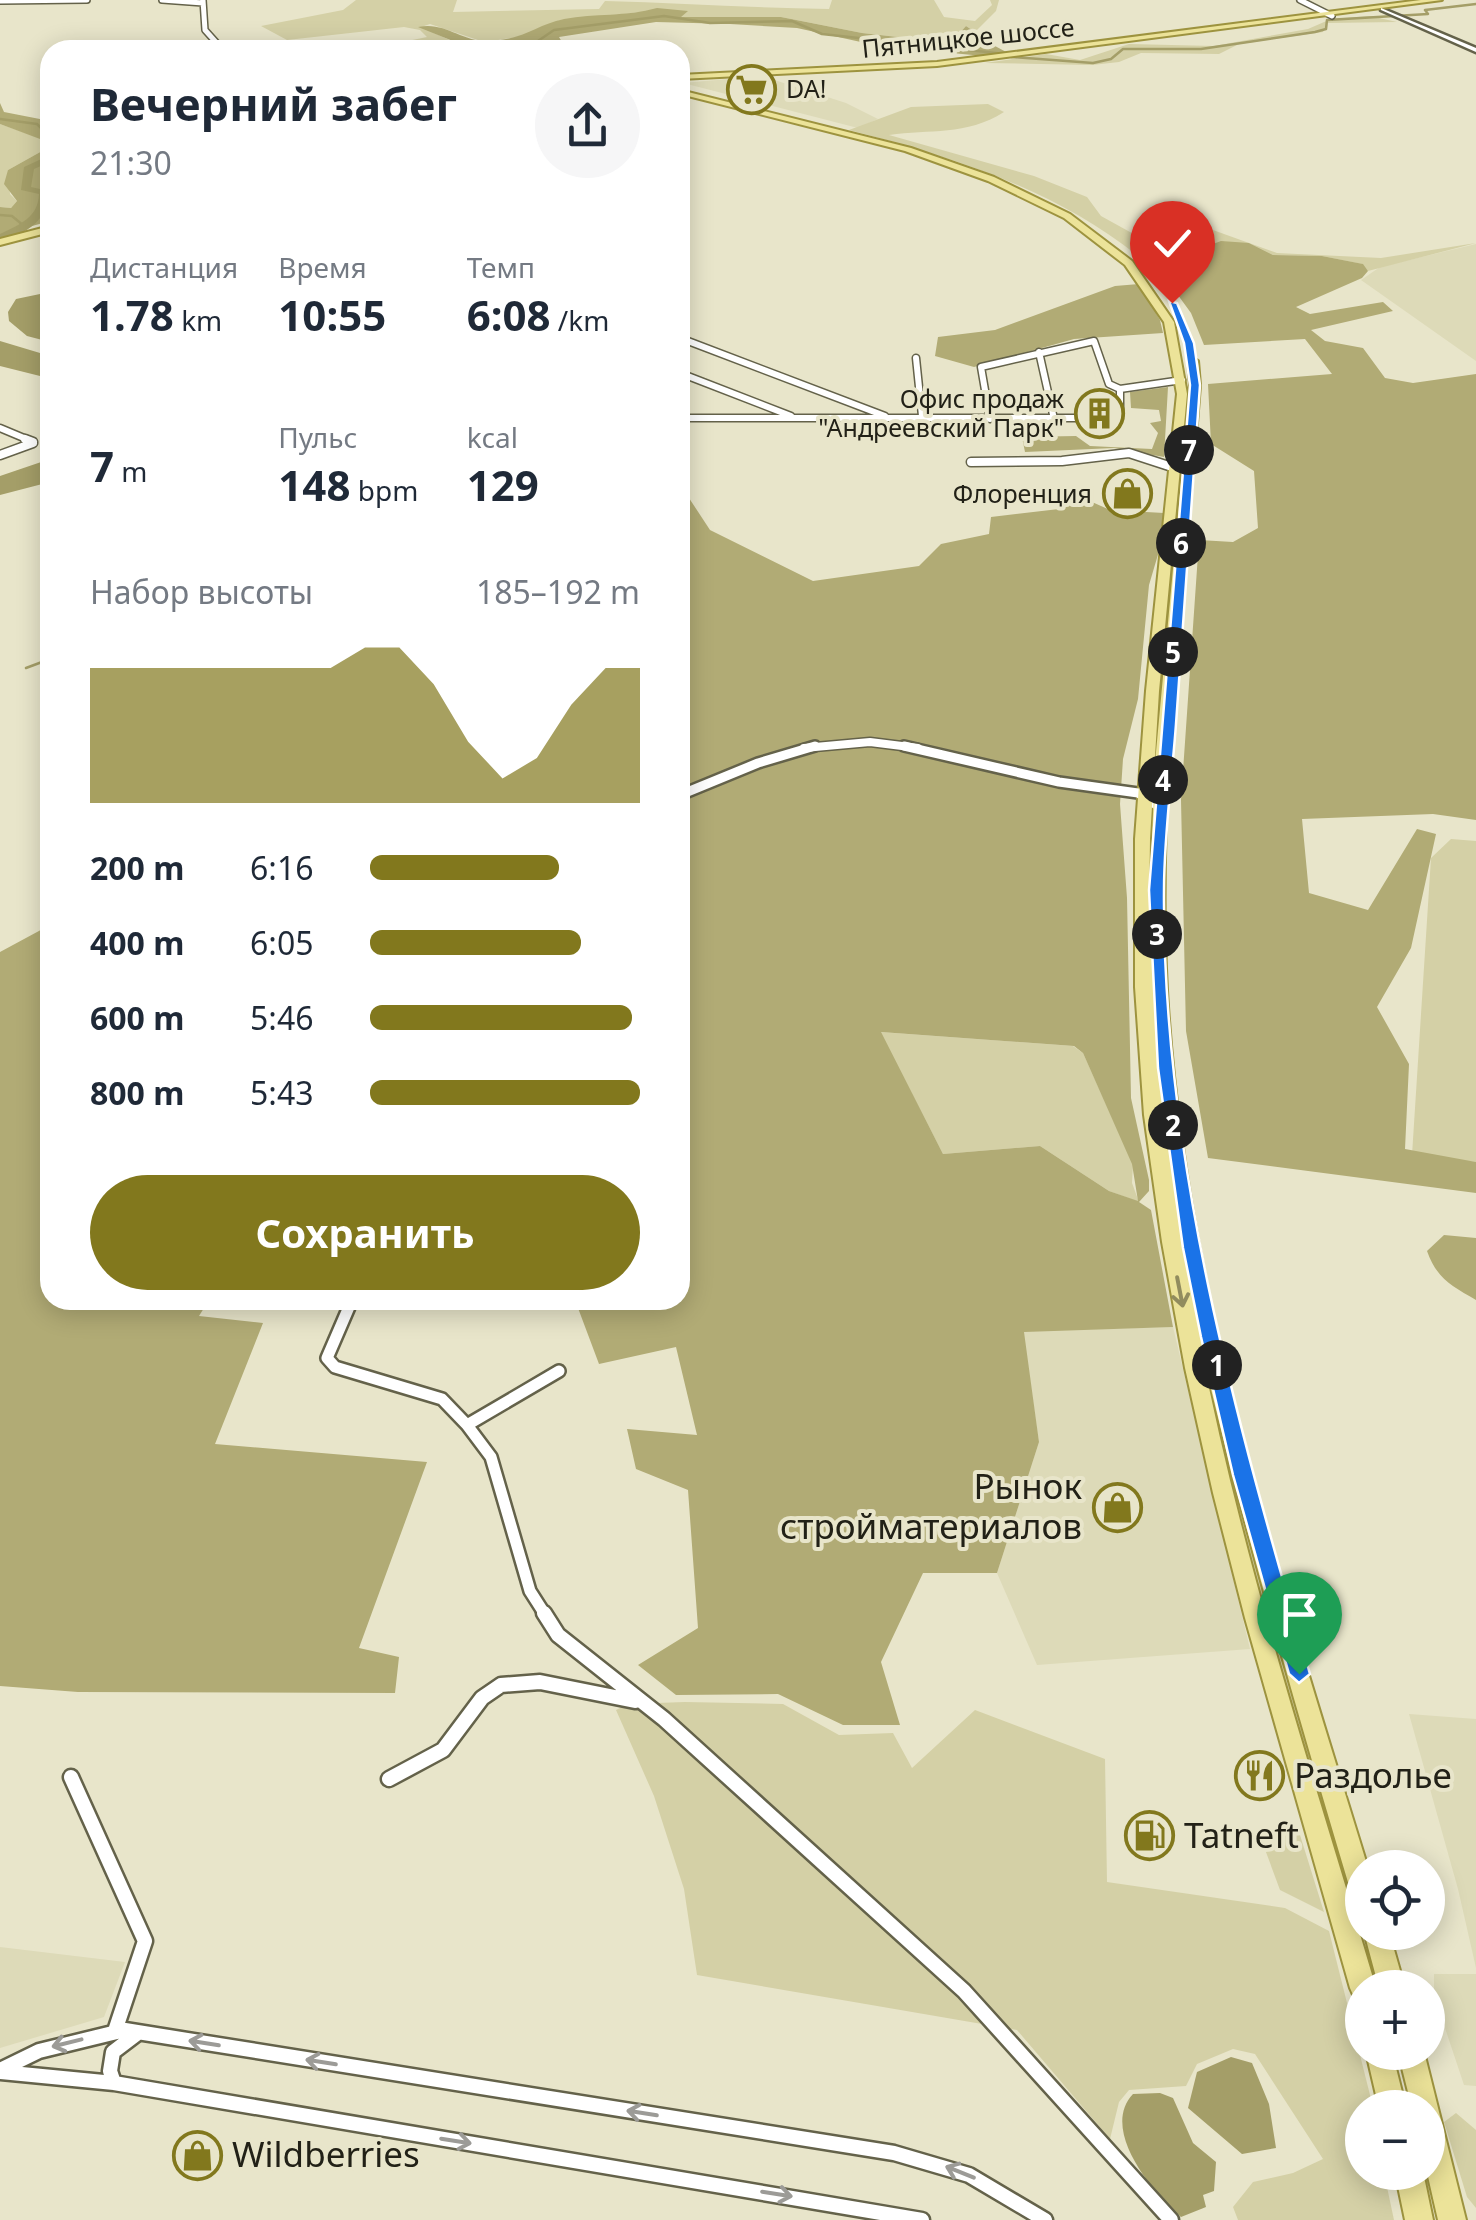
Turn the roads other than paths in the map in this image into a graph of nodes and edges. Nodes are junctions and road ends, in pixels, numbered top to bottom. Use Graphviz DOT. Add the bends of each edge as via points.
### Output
graph roads {
  1 [pos="87,0"];
  2 [pos="162,0"];
  3 [pos="1300,0"];
  4 [pos="1438,0"];
  5 [pos="0,2"];
  6 [pos="204,2"];
  7 [pos="1383,9"];
  8 [pos="1332,16"];
  9 [pos="214,40"];
  10 [pos="1476,50"];
  11 [pos="690,80"];
  12 [pos="690,89"];
  13 [pos="690,89"];
  14 [pos="40,234"];
  15 [pos="0,242"];
  16 [pos="1160,286"];
  17 [pos="1172,303"];
  18 [pos="1183,325"];
  19 [pos="690,342"];
  20 [pos="1189,343"];
  21 [pos="1039,352"];
  22 [pos="916,358"];
  23 [pos="690,377"];
  24 [pos="1182,380"];
  25 [pos="1120,389"];
  26 [pos="690,416"];
  27 [pos="922,416"];
  28 [pos="888,417"];
  29 [pos="990,419"];
  30 [pos="1054,419"];
  31 [pos="800,420"];
  32 [pos="0,428"];
  33 [pos="0,455"];
  34 [pos="971,462"];
  35 [pos="1175,468"];
  36 [pos="690,790"];
  37 [pos="1153,800"];
  38 [pos="347,1310"];
  39 [pos="559,1371"];
  40 [pos="468,1425"];
  41 [pos="636,1701"];
  42 [pos="1328,1774"];
  43 [pos="1300,1776"];
  44 [pos="71,1778"];
  45 [pos="389,1779"];
  46 [pos="1351,1850"];
  47 [pos="1357,1970"];
  48 [pos="115,2031"];
  49 [pos="138,2033"];
  50 [pos="0,2071"];
  51 [pos="114,2084"];
  52 [pos="1445,2189"];
  53 [pos="1413,2190"];
  54 [pos="1027,2214"];
  55 [pos="922,2220"];
  56 [pos="1045,2220"];
  57 [pos="1171,2220"];
  58 [pos="1420,2220"];
  59 [pos="1452,2220"];
  1 -- 5 [label="street"];
  2 -- 6 [label="street"];
  3 -- 8 [label="street"];
  4 -- 7 [label="main road, Пятницкое шоссе"];
  6 -- 9 [label="street" via="205,30"];
  7 -- 8 [label="main road, Пятницкое шоссе"];
  7 -- 10 [label="main road"];
  8 -- 11 [label="main road, Пятницкое шоссе" via="914,67"];
  12 -- 16 [label="main road" via="995,177 1098,230"];
  13 -- 24 [label="main road" via="931,158 1064,216 1115,250 1150,286 1176,332"];
  14 -- 15 [label="main road"];
  17 -- 18 [label="main road"];
  19 -- 28 [label="street"];
  20 -- 37 [label="main road" via="1195,385"];
  21 -- 25 [label="street" via="1094,341 1108,384"];
  21 -- 29 [label="street" via="981,367"];
  21 -- 30 [label="street"];
  22 -- 27 [label="street"];
  23 -- 31 [label="street"];
  24 -- 25 [label="street"];
  24 -- 35 [label="main road"];
  25 -- 30 [label="street" via="1120,415"];
  26 -- 31 [label="street"];
  27 -- 28 [label="street"];
  27 -- 29 [label="street"];
  28 -- 31 [label="street"];
  29 -- 30 [label="street"];
  32 -- 33 [label="street" via="34,442"];
  34 -- 35 [label="street" via="1129,453"];
  35 -- 37 [label="main road"];
  36 -- 37 [label="street" via="760,758 875,741"];
  37 -- 42 [label="main road" via="1159,992 1192,1248 1242,1475"];
  37 -- 43 [label="main road, one-way" via="1140,873 1143,990 1172,1249 1219,1479"];
  38 -- 40 [label="street" via="327,1358 335,1367 442,1398"];
  39 -- 40 [label="street"];
  40 -- 41 [label="street" via="491,1457 530,1592 558,1636"];
  41 -- 45 [label="street" via="517,1680 495,1686 477,1701 450,1744"];
  41 -- 57 [label="street" via="664,1719 964,1991"];
  42 -- 43 [label="street" via="1321,1786"];
  42 -- 46 [label="main road"];
  43 -- 47 [label="main road"];
  44 -- 48 [label="street" via="145,1941"];
  48 -- 49 [label="street"];
  48 -- 50 [label="street, one-way" via="39,2050"];
  49 -- 51 [label="street" via="113,2052"];
  54 -- 49 [label="street, one-way" via="970,2175 894,2153"];
  50 -- 51 [label="street"];
  51 -- 55 [label="street, one-way"];
  52 -- 59 [label="main road"];
  53 -- 58 [label="main road"];
  54 -- 56 [label="street"];
}
